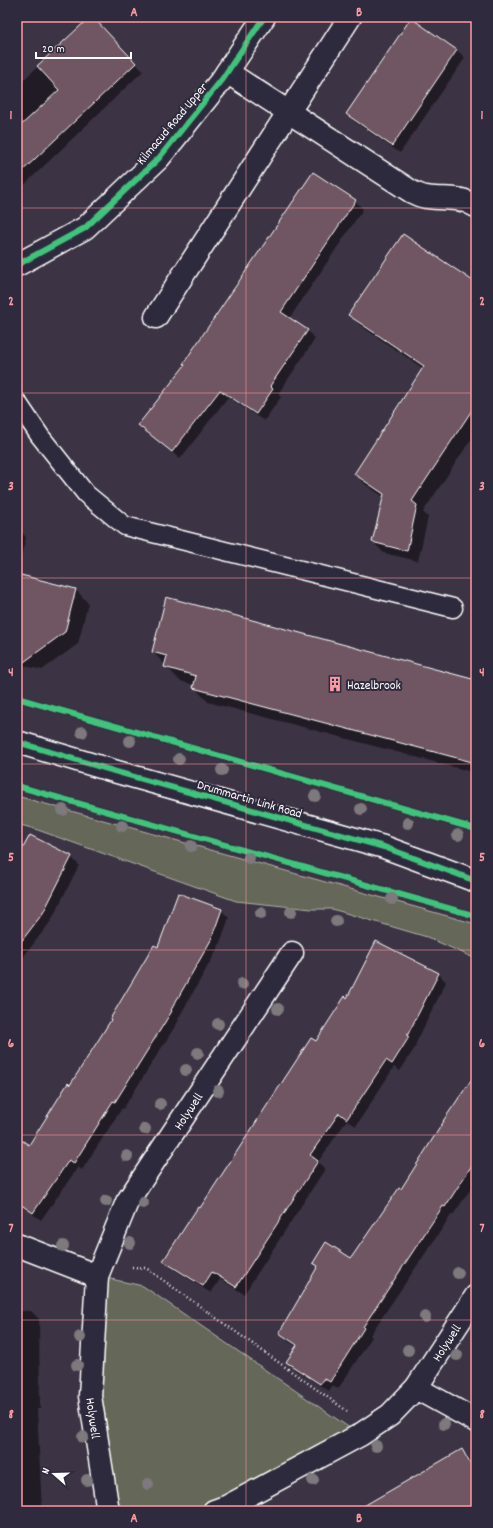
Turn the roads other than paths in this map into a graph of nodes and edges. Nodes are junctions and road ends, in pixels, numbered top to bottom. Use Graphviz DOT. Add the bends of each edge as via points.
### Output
graph roads {
  1 [pos="264,17"];
  2 [pos="350,17"];
  3 [pos="227,72"];
  4 [pos="289,111"];
  5 [pos="476,206"];
  6 [pos="17,265"];
  7 [pos="156,317"];
  8 [pos="17,402"];
  9 [pos="453,608"];
  10 [pos="17,742"];
  11 [pos="476,881"];
  12 [pos="292,953"];
  13 [pos="17,1245"];
  14 [pos="97,1276"];
  15 [pos="476,1296"];
  16 [pos="416,1388"];
  17 [pos="476,1421"];
  18 [pos="224,1509"];
  19 [pos="108,1511"];
  1 -- 3 [label="street, Kilmacud Road Upper"];
  2 -- 4 [label="street"];
  3 -- 4 [label="street"];
  3 -- 6 [label="street, Kilmacud Road Upper" via="159,158 85,228"];
  4 -- 5 [label="street" via="412,192 426,197 456,198"];
  4 -- 7 [label="street"];
  8 -- 9 [label="lane" via="86,494 125,526"];
  10 -- 11 [label="street, Drummartin Link Road" via="384,847"];
  12 -- 14 [label="street, Holywell" via="127,1202"];
  13 -- 14 [label="street"];
  14 -- 19 [label="street, Holywell" via="90,1396"];
  15 -- 16 [label="street, Holywell"];
  16 -- 17 [label="street"];
  16 -- 18 [label="street, Holywell" via="390,1415 360,1435"];
}
